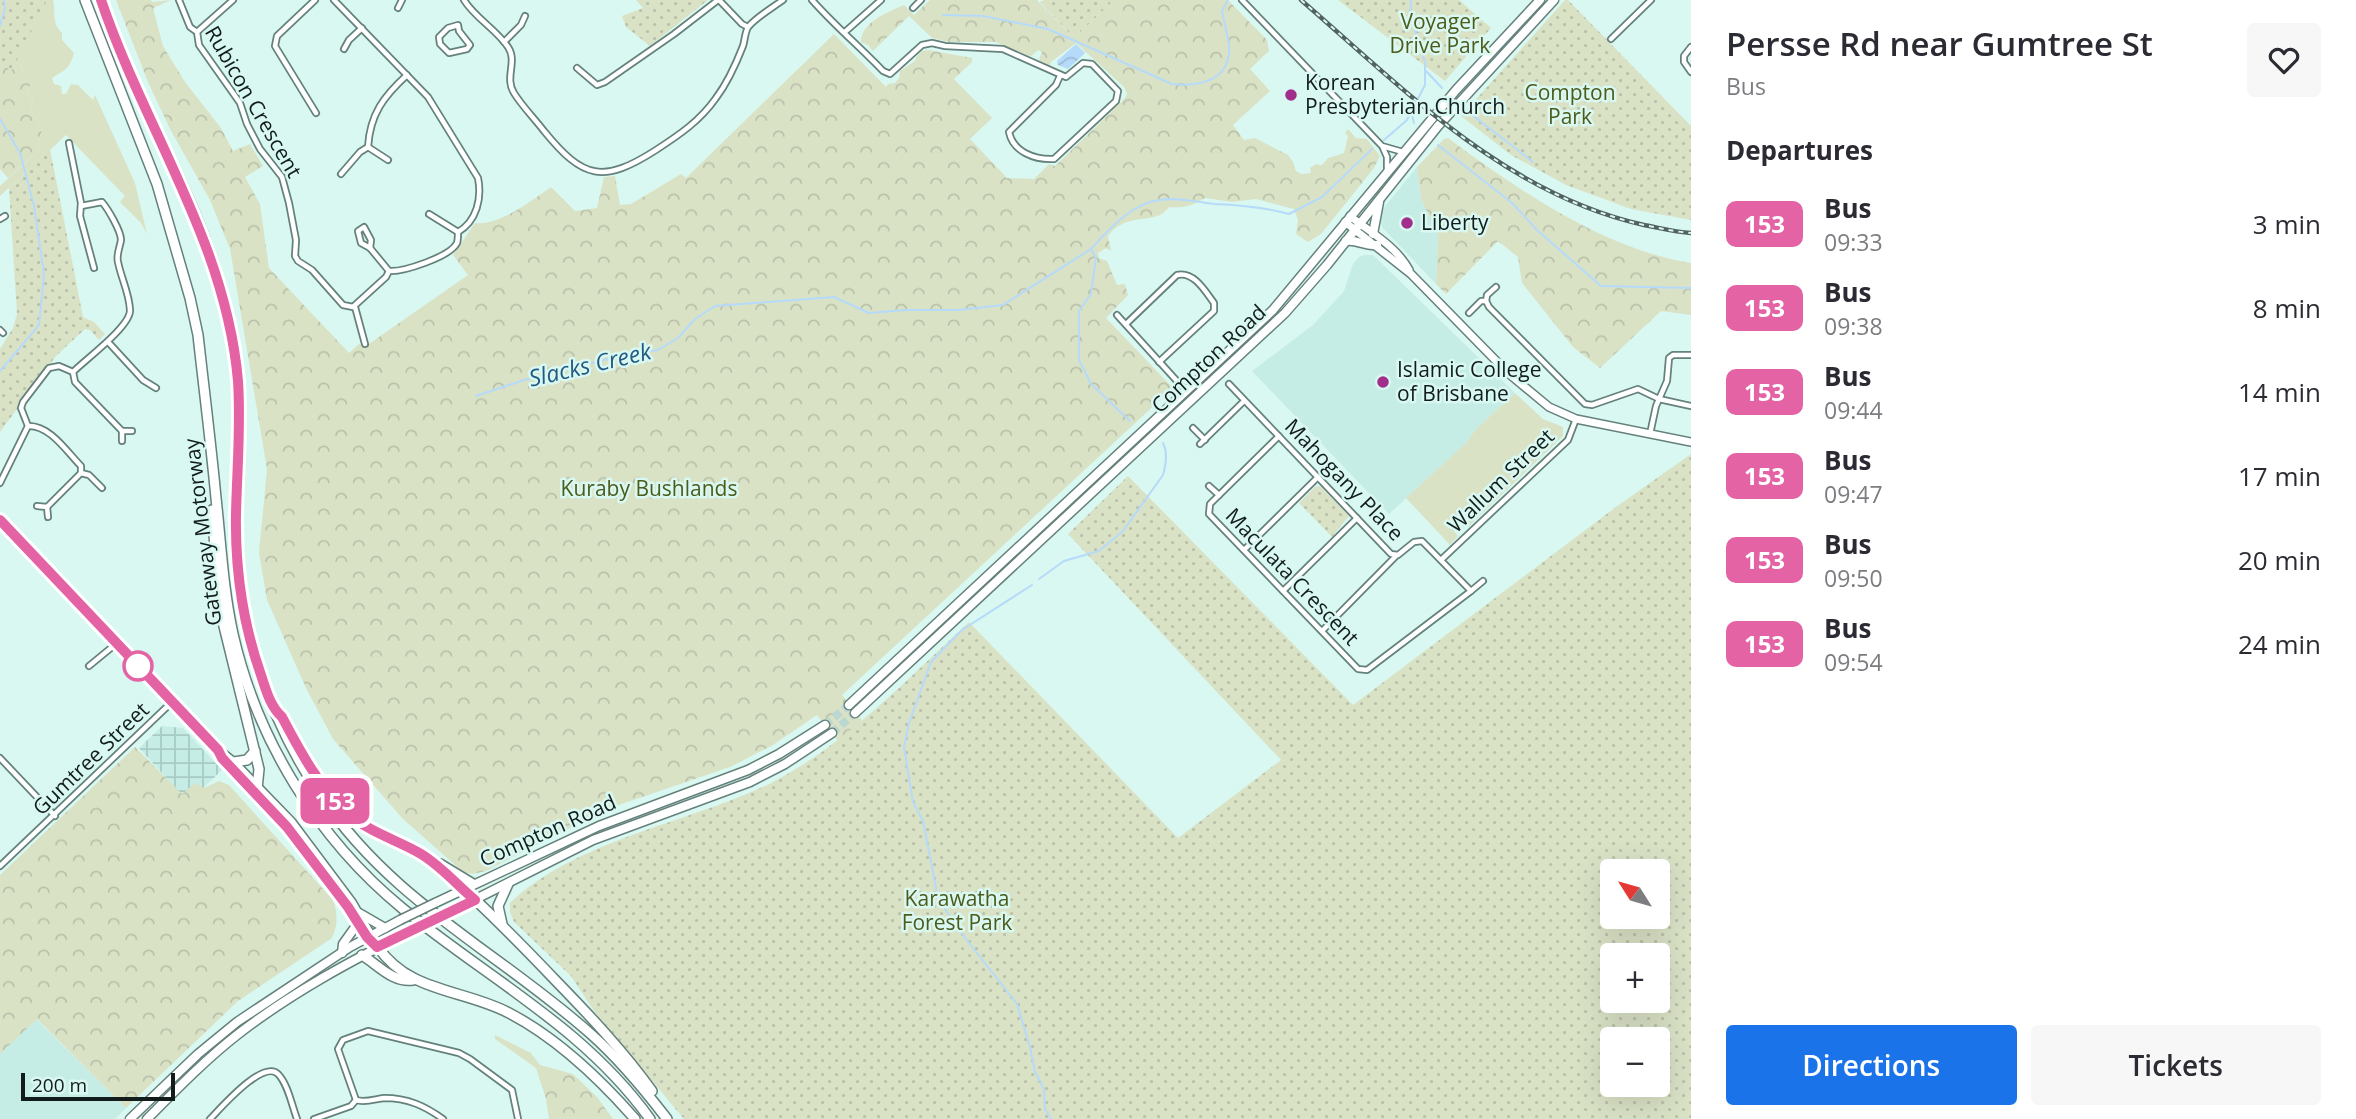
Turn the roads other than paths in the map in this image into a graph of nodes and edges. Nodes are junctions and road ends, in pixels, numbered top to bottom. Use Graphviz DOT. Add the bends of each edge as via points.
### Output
graph roads {
  1 [pos="85,0"];
  2 [pos="101,0"];
  3 [pos="179,0"];
  4 [pos="233,0"];
  5 [pos="316,0"];
  6 [pos="334,0"];
  7 [pos="402,0"];
  8 [pos="464,0"];
  9 [pos="720,0"];
  10 [pos="783,0"];
  11 [pos="811,0"];
  12 [pos="881,0"];
  13 [pos="921,0"];
  14 [pos="1241,0"];
  15 [pos="1540,0"];
  16 [pos="1554,0"];
  17 [pos="1651,0"];
  18 [pos="398,8"];
  19 [pos="912,8"];
  20 [pos="525,16"];
  21 [pos="748,27"];
  22 [pos="362,28"];
  23 [pos="459,31"];
  24 [pos="846,31"];
  25 [pos="197,32"];
  26 [pos="1516,39"];
  27 [pos="1611,39"];
  28 [pos="504,42"];
  29 [pos="1498,44"];
  30 [pos="1691,47"];
  31 [pos="344,49"];
  32 [pos="1037,56"];
  33 [pos="1034,64"];
  34 [pos="577,68"];
  35 [pos="1691,72"];
  36 [pos="407,75"];
  37 [pos="1060,76"];
  38 [pos="316,113"];
  39 [pos="69,143"];
  40 [pos="1382,146"];
  41 [pos="369,147"];
  42 [pos="1403,152"];
  43 [pos="388,160"];
  44 [pos="1388,170"];
  45 [pos="341,174"];
  46 [pos="1379,199"];
  47 [pos="81,206"];
  48 [pos="429,214"];
  49 [pos="1348,219"];
  50 [pos="1357,226"];
  51 [pos="458,232"];
  52 [pos="1373,233"];
  53 [pos="1346,241"];
  54 [pos="1377,245"];
  55 [pos="370,248"];
  56 [pos="94,268"];
  57 [pos="389,271"];
  58 [pos="1411,274"];
  59 [pos="1496,286"];
  60 [pos="1486,301"];
  61 [pos="355,307"];
  62 [pos="1469,313"];
  63 [pos="1117,314"];
  64 [pos="1126,324"];
  65 [pos="108,343"];
  66 [pos="365,344"];
  67 [pos="1691,355"];
  68 [pos="1160,362"];
  69 [pos="73,372"];
  70 [pos="1229,384"];
  71 [pos="156,387"];
  72 [pos="1186,391"];
  73 [pos="1659,399"];
  74 [pos="1245,401"];
  75 [pos="1691,406"];
  76 [pos="1576,419"];
  77 [pos="28,426"];
  78 [pos="1193,428"];
  79 [pos="122,431"];
  80 [pos="132,431"];
  81 [pos="1650,434"];
  82 [pos="1279,436"];
  83 [pos="121,441"];
  84 [pos="1691,442"];
  85 [pos="210,446"];
  86 [pos="81,473"];
  87 [pos="1318,477"];
  88 [pos="0,483"];
  89 [pos="1209,486"];
  90 [pos="102,488"];
  91 [pos="1219,495"];
  92 [pos="37,506"];
  93 [pos="47,507"];
  94 [pos="48,517"];
  95 [pos="1357,518"];
  96 [pos="0,520"];
  97 [pos="1244,550"];
  98 [pos="1396,556"];
  99 [pos="1441,560"];
  100 [pos="1483,581"];
  101 [pos="1283,591"];
  102 [pos="1471,591"];
  103 [pos="1322,631"];
  104 [pos="117,643"];
  105 [pos="89,666"];
  106 [pos="172,702"];
  107 [pos="849,705"];
  108 [pos="274,710"];
  109 [pos="855,713"];
  110 [pos="825,724"];
  111 [pos="832,733"];
  112 [pos="218,750"];
  113 [pos="255,751"];
  114 [pos="0,758"];
  115 [pos="234,762"];
  116 [pos="6,765"];
  117 [pos="0,771"];
  118 [pos="257,785"];
  119 [pos="259,797"];
  120 [pos="55,816"];
  121 [pos="435,864"];
  122 [pos="0,866"];
  123 [pos="473,884"];
  124 [pos="508,884"];
  125 [pos="462,890"];
  126 [pos="475,900"];
  127 [pos="359,913"];
  128 [pos="358,923"];
  129 [pos="502,926"];
  130 [pos="385,928"];
  131 [pos="370,936"];
  132 [pos="377,947"];
  133 [pos="342,953"];
  134 [pos="362,955"];
  135 [pos="414,980"];
  136 [pos="356,1100"];
  137 [pos="130,1119"];
  138 [pos="147,1119"];
  139 [pos="210,1119"];
  140 [pos="297,1119"];
  141 [pos="314,1119"];
  142 [pos="443,1119"];
  143 [pos="518,1119"];
  144 [pos="635,1119"];
  145 [pos="650,1119"];
  146 [pos="667,1119"];
  147 [pos="672,1119"];
  1 -- 85 [label="highway, Gateway Motorway" via="158,184 198,335"];
  2 -- 108 [label="highway, Gateway Motorway" via="203,233 226,308 239,408 238,566 248,630"];
  3 -- 25 [label="street, Rubicon Crescent" via="190,27"];
  4 -- 25 [label="street"];
  5 -- 38 [label="street" via="277,36 275,46"];
  6 -- 22 [label="street"];
  7 -- 18 [label="street"];
  8 -- 28 [label="street"];
  9 -- 21 [label="street"];
  9 -- 34 [label="street" via="605,82 597,85"];
  10 -- 21 [label="street"];
  11 -- 24 [label="street"];
  12 -- 24 [label="street"];
  13 -- 19 [label="street"];
  14 -- 40 [label="street"];
  15 -- 29 [label="main road, Compton Road"];
  16 -- 26 [label="main road, Compton Road"];
  17 -- 27 [label="street"];
  20 -- 28 [label="street"];
  21 -- 28 [label="street" via="727,82 700,117 634,164 602,173 583,168 564,155 522,103 510,86 512,54"];
  22 -- 31 [label="street"];
  22 -- 36 [label="street"];
  23 -- 23 [label="street" via="458,25 441,35 439,41 449,53 470,45"];
  24 -- 33 [label="street" via="852,43 890,74 926,43 995,47"];
  25 -- 61 [label="street, Rubicon Crescent" via="199,45 240,103 260,149 282,177 296,240 295,256 343,305"];
  26 -- 29 [label="main road"];
  26 -- 46 [label="main road, Compton Road"];
  29 -- 42 [label="main road, Compton Road"];
  30 -- 35 [label="street" via="1684,62"];
  32 -- 33 [label="street"];
  33 -- 37 [label="street"];
  36 -- 41 [label="street" via="380,102"];
  36 -- 51 [label="street" via="428,97 478,178 478,205 468,225"];
  37 -- 37 [label="street" via="1009,132 1028,156 1058,156 1118,97 1118,91 1088,62 1070,75"];
  39 -- 47 [label="street"];
  40 -- 42 [label="street"];
  40 -- 44 [label="street"];
  41 -- 43 [label="street"];
  41 -- 45 [label="street"];
  42 -- 44 [label="main road, Compton Road"];
  44 -- 49 [label="main road, Compton Road"];
  46 -- 50 [label="main road, Compton Road"];
  46 -- 52 [label="main road"];
  47 -- 56 [label="street"];
  47 -- 65 [label="street" via="105,204 120,234 118,263 130,313"];
  48 -- 51 [label="street"];
  49 -- 50 [label="street"];
  49 -- 72 [label="main road, Compton Road" via="1279,303"];
  50 -- 52 [label="street"];
  50 -- 53 [label="main road, Compton Road"];
  50 -- 54 [label="street"];
  51 -- 57 [label="street" via="457,244 449,252"];
  52 -- 58 [label="street"];
  53 -- 54 [label="main road"];
  53 -- 109 [label="main road, Compton Road" via="1275,322"];
  54 -- 58 [label="street"];
  55 -- 57 [label="street"];
  57 -- 61 [label="street"];
  58 -- 76 [label="street" via="1525,389"];
  59 -- 60 [label="street"];
  60 -- 62 [label="street"];
  60 -- 73 [label="street" via="1585,404 1638,389"];
  61 -- 66 [label="street"];
  63 -- 64 [label="street"];
  64 -- 68 [label="street"];
  64 -- 68 [label="street" via="1177,275 1192,277 1214,303 1214,311"];
  65 -- 69 [label="street"];
  65 -- 71 [label="street" via="143,380"];
  67 -- 73 [label="street" via="1669,358 1667,381"];
  68 -- 72 [label="street"];
  69 -- 77 [label="street" via="60,366 49,368 21,408"];
  69 -- 79 [label="street" via="75,382"];
  70 -- 74 [label="street, Mahogany Place"];
  72 -- 107 [label="main road, Compton Road"];
  73 -- 75 [label="street"];
  73 -- 81 [label="street"];
  74 -- 78 [label="street" via="1202,442"];
  74 -- 82 [label="street, Mahogany Place"];
  76 -- 81 [label="street"];
  76 -- 99 [label="street, Wallum Street" via="1568,440"];
  77 -- 86 [label="street" via="47,432 81,466"];
  77 -- 88 [label="street"];
  79 -- 80 [label="street"];
  79 -- 83 [label="street"];
  81 -- 84 [label="street"];
  82 -- 87 [label="street, Mahogany Place"];
  82 -- 91 [label="street, Maculata Crescent"];
  85 -- 113 [label="highway" via="219,610"];
  85 -- 145 [label="highway, Gateway Motorway" via="226,597 239,655 265,728 300,793 341,848 384,893 568,1032"];
  86 -- 90 [label="street"];
  86 -- 93 [label="street"];
  87 -- 95 [label="street, Mahogany Place"];
  87 -- 97 [label="street"];
  89 -- 91 [label="street"];
  91 -- 97 [label="street, Maculata Crescent" via="1210,504 1209,514"];
  92 -- 93 [label="street"];
  93 -- 94 [label="street"];
  95 -- 98 [label="street, Mahogany Place"];
  95 -- 101 [label="street"];
  96 -- 104 [label="street"];
  97 -- 101 [label="street, Maculata Crescent"];
  98 -- 99 [label="street, Mahogany Place" via="1417,540"];
  98 -- 103 [label="street"];
  99 -- 102 [label="street"];
  100 -- 102 [label="street, Maculata Crescent"];
  101 -- 103 [label="street, Maculata Crescent"];
  102 -- 103 [label="street, Maculata Crescent" via="1367,670 1358,669"];
  104 -- 105 [label="street"];
  104 -- 106 [label="street"];
  106 -- 112 [label="street"];
  106 -- 120 [label="street, Gumtree Street"];
  108 -- 121 [label="highway" via="345,811"];
  108 -- 146 [label="highway, Gateway Motorway" via="321,798 370,858 418,902 592,1035"];
  110 -- 123 [label="main road, Compton Road" via="748,771 615,819"];
  111 -- 124 [label="main road, Compton Road" via="750,782 603,836"];
  112 -- 115 [label="street"];
  112 -- 119 [label="street"];
  113 -- 115 [label="highway" via="247,760"];
  113 -- 118 [label="highway" via="260,773"];
  114 -- 116 [label="street"];
  115 -- 118 [label="street"];
  116 -- 117 [label="street"];
  116 -- 120 [label="street"];
  118 -- 119 [label="highway"];
  118 -- 127 [label="street" via="292,822"];
  119 -- 128 [label="street"];
  120 -- 122 [label="street, Gumtree Street"];
  121 -- 123 [label="highway" via="443,864"];
  121 -- 125 [label="highway"];
  123 -- 125 [label="main road, Compton Road"];
  124 -- 126 [label="main road, Compton Road"];
  124 -- 129 [label="highway" via="498,906"];
  125 -- 126 [label="highway"];
  125 -- 130 [label="main road, Compton Road, bridge"];
  126 -- 129 [label="highway"];
  126 -- 132 [label="main road, Compton Road, bridge"];
  127 -- 130 [label="main road"];
  127 -- 131 [label="street"];
  128 -- 131 [label="street"];
  128 -- 133 [label="main road"];
  129 -- 147 [label="highway" via="611,1039"];
  130 -- 131 [label="main road, Compton Road"];
  131 -- 132 [label="street"];
  131 -- 133 [label="main road, Compton Road"];
  132 -- 134 [label="main road, Compton Road"];
  132 -- 135 [label="highway"];
  133 -- 137 [label="main road, Compton Road" via="221,1034"];
  134 -- 135 [label="highway" via="393,976"];
  134 -- 138 [label="main road, Compton Road" via="239,1033"];
  135 -- 144 [label="highway" via="511,1014 576,1061"];
  136 -- 141 [label="street"];
  136 -- 142 [label="street" via="412,1101"];
  136 -- 143 [label="street" via="338,1049 343,1040 368,1031 470,1059 512,1090"];
  139 -- 140 [label="street" via="264,1070 276,1072 281,1079"];
}
